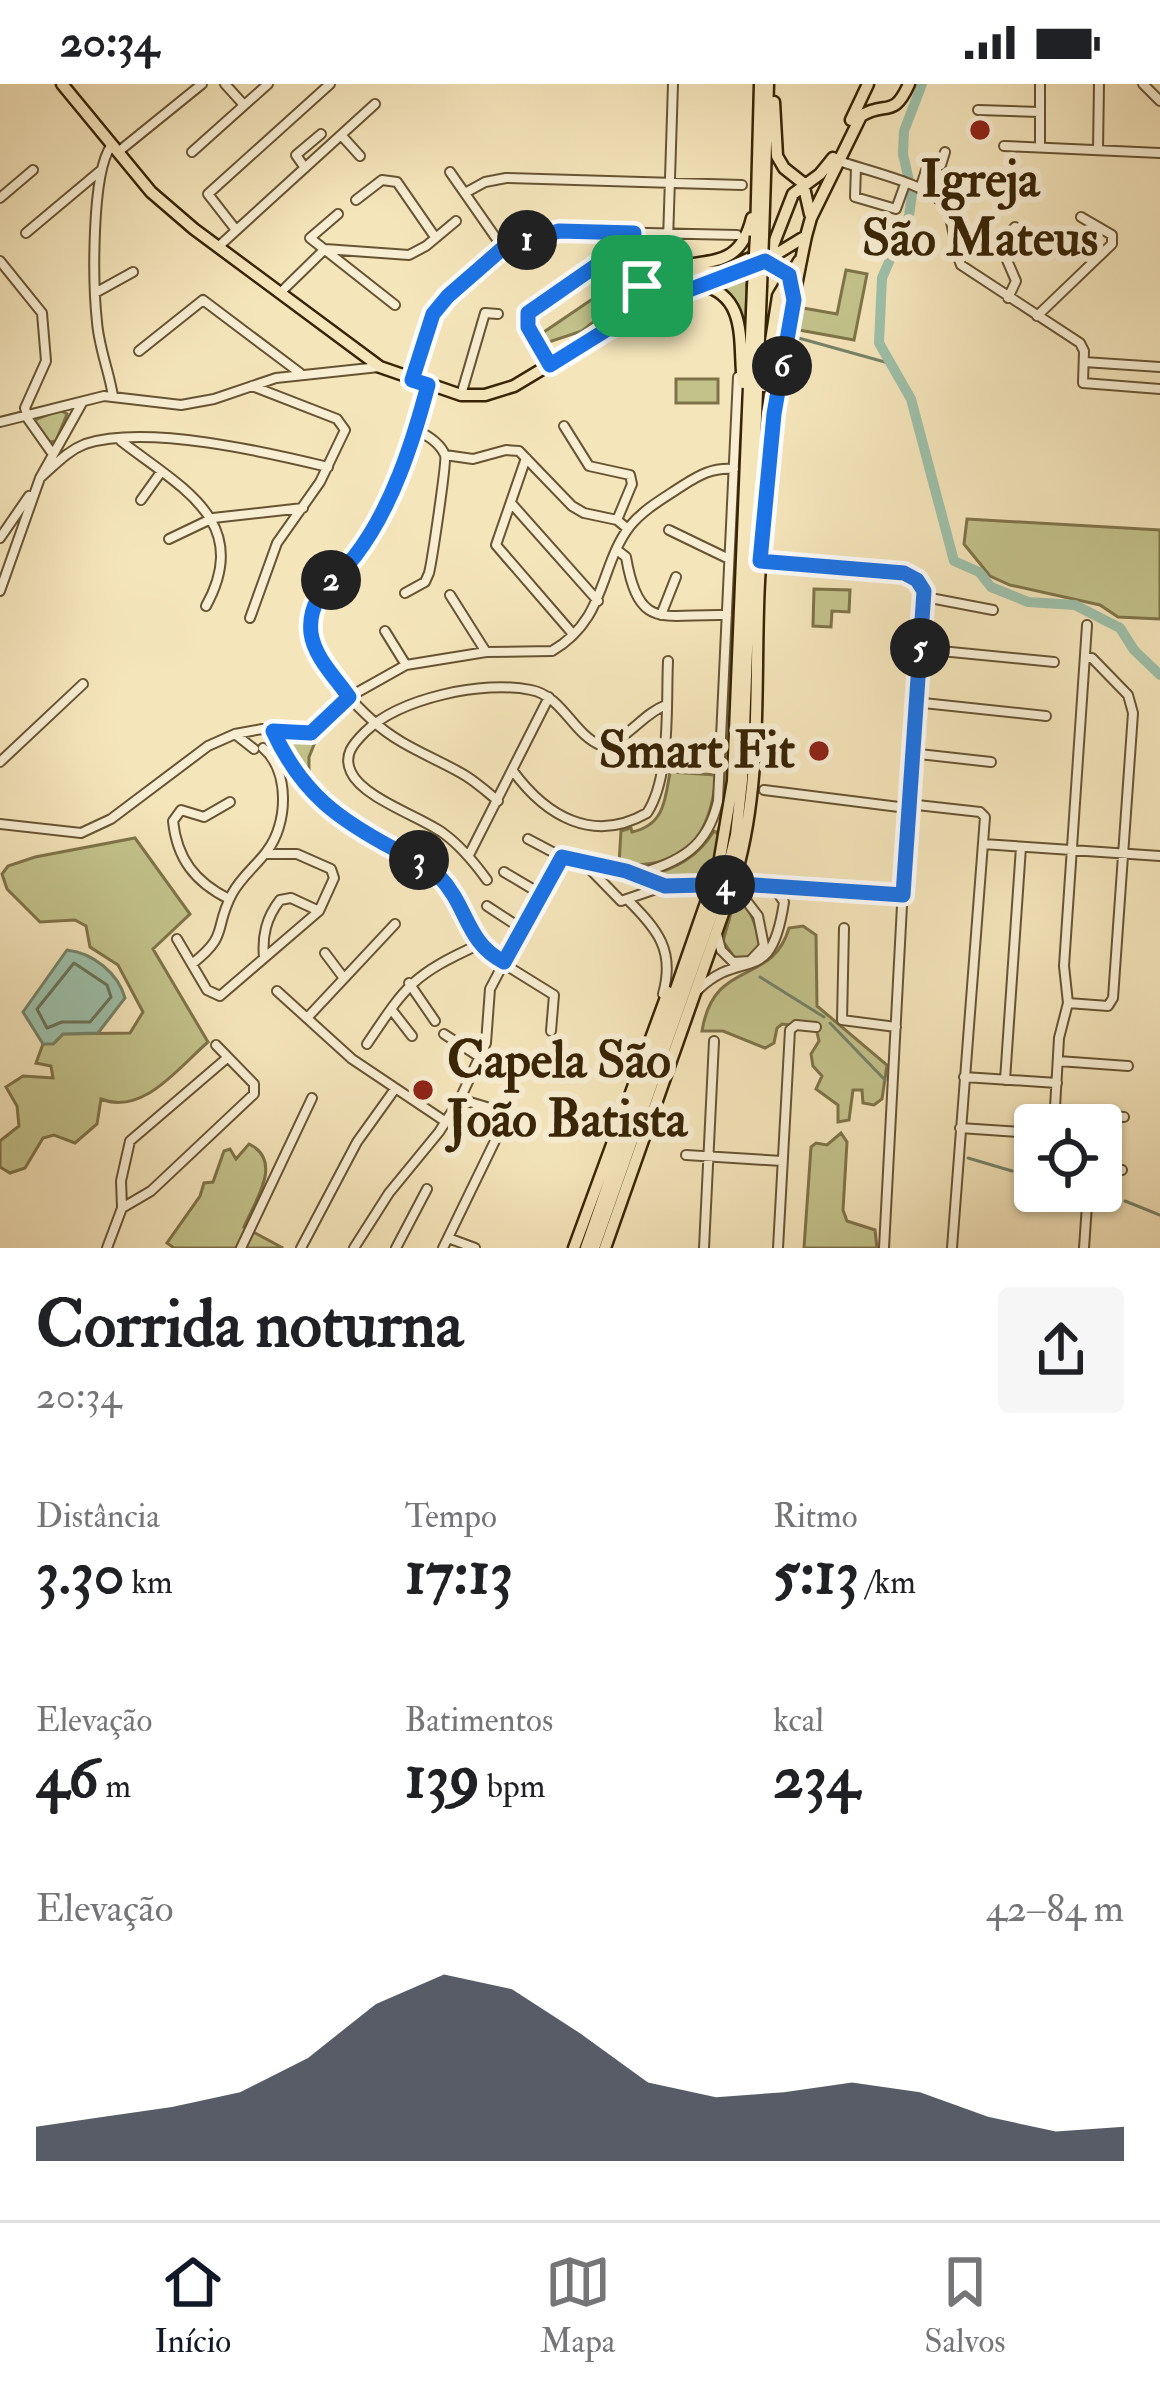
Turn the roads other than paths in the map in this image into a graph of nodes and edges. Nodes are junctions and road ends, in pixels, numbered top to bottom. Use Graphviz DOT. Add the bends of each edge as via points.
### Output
graph roads {
  1 [pos="62,84"];
  2 [pos="202,84"];
  3 [pos="225,84"];
  4 [pos="268,84"];
  5 [pos="330,84"];
  6 [pos="673,84"];
  7 [pos="767,84"];
  8 [pos="909,84"];
  9 [pos="1040,84"];
  10 [pos="1099,84"];
  11 [pos="1143,84"];
  12 [pos="867,88"];
  13 [pos="1160,101"];
  14 [pos="375,104"];
  15 [pos="244,105"];
  16 [pos="878,110"];
  17 [pos="978,110"];
  18 [pos="1040,112"];
  19 [pos="321,134"];
  20 [pos="342,136"];
  21 [pos="1004,146"];
  22 [pos="1040,147"];
  23 [pos="114,149"];
  24 [pos="1098,150"];
  25 [pos="192,152"];
  26 [pos="945,152"];
  27 [pos="1160,153"];
  28 [pos="361,156"];
  29 [pos="838,160"];
  30 [pos="856,167"];
  31 [pos="305,168"];
  32 [pos="33,170"];
  33 [pos="100,171"];
  34 [pos="451,172"];
  35 [pos="669,183"];
  36 [pos="803,184"];
  37 [pos="742,185"];
  38 [pos="912,186"];
  39 [pos="466,194"];
  40 [pos="0,197"];
  41 [pos="756,197"];
  42 [pos="356,200"];
  43 [pos="338,214"];
  44 [pos="783,216"];
  45 [pos="1082,217"];
  46 [pos="811,218"];
  47 [pos="456,221"];
  48 [pos="236,230"];
  49 [pos="26,233"];
  50 [pos="634,233"];
  51 [pos="668,234"];
  52 [pos="737,235"];
  53 [pos="759,236"];
  54 [pos="806,236"];
  55 [pos="435,237"];
  56 [pos="1043,239"];
  57 [pos="218,247"];
  58 [pos="503,248"];
  59 [pos="325,249"];
  60 [pos="802,255"];
  61 [pos="0,261"];
  62 [pos="765,261"];
  63 [pos="133,272"];
  64 [pos="667,272"];
  65 [pos="789,275"];
  66 [pos="698,285"];
  67 [pos="642,286"];
  68 [pos="757,287"];
  69 [pos="95,293"];
  70 [pos="280,293"];
  71 [pos="1008,298"];
  72 [pos="794,300"];
  73 [pos="660,301"];
  74 [pos="395,304"];
  75 [pos="498,314"];
  76 [pos="1037,316"];
  77 [pos="619,322"];
  78 [pos="139,351"];
  79 [pos="740,356"];
  80 [pos="1084,362"];
  81 [pos="550,365"];
  82 [pos="380,367"];
  83 [pos="1160,367"];
  84 [pos="301,374"];
  85 [pos="412,380"];
  86 [pos="250,385"];
  87 [pos="428,385"];
  88 [pos="1160,389"];
  89 [pos="461,395"];
  90 [pos="113,396"];
  91 [pos="758,400"];
  92 [pos="83,402"];
  93 [pos="26,415"];
  94 [pos="0,422"];
  95 [pos="747,422"];
  96 [pos="565,425"];
  97 [pos="416,430"];
  98 [pos="120,440"];
  99 [pos="52,454"];
  100 [pos="445,455"];
  101 [pos="526,458"];
  102 [pos="328,467"];
  103 [pos="734,469"];
  104 [pos="161,472"];
  105 [pos="40,478"];
  106 [pos="35,491"];
  107 [pos="141,500"];
  108 [pos="511,502"];
  109 [pos="303,508"];
  110 [pos="213,518"];
  111 [pos="617,520"];
  112 [pos="628,529"];
  113 [pos="669,530"];
  114 [pos="0,538"];
  115 [pos="169,539"];
  116 [pos="617,550"];
  117 [pos="729,559"];
  118 [pos="760,561"];
  119 [pos="676,578"];
  120 [pos="0,591"];
  121 [pos="405,593"];
  122 [pos="451,596"];
  123 [pos="925,597"];
  124 [pos="598,601"];
  125 [pos="206,606"];
  126 [pos="992,610"];
  127 [pos="661,615"];
  128 [pos="727,615"];
  129 [pos="250,618"];
  130 [pos="1087,625"];
  131 [pos="385,631"];
  132 [pos="572,633"];
  133 [pos="920,650"];
  134 [pos="486,652"];
  135 [pos="1086,658"];
  136 [pos="668,661"];
  137 [pos="1054,662"];
  138 [pos="406,665"];
  139 [pos="83,684"];
  140 [pos="349,697"];
  141 [pos="549,698"];
  142 [pos="914,702"];
  143 [pos="666,705"];
  144 [pos="1046,716"];
  145 [pos="375,723"];
  146 [pos="250,730"];
  147 [pos="273,731"];
  148 [pos="236,734"];
  149 [pos="258,748"];
  150 [pos="910,753"];
  151 [pos="991,762"];
  152 [pos="0,763"];
  153 [pos="513,771"];
  154 [pos="764,790"];
  155 [pos="498,801"];
  156 [pos="230,802"];
  157 [pos="907,806"];
  158 [pos="0,824"];
  159 [pos="528,839"];
  160 [pos="982,844"];
  161 [pos="1021,847"];
  162 [pos="1071,850"];
  163 [pos="1123,853"];
  164 [pos="265,854"];
  165 [pos="469,855"];
  166 [pos="1160,856"];
  167 [pos="562,857"];
  168 [pos="575,857"];
  169 [pos="621,871"];
  170 [pos="504,872"];
  171 [pos="729,875"];
  172 [pos="637,877"];
  173 [pos="487,880"];
  174 [pos="665,886"];
  175 [pos="763,889"];
  176 [pos="610,890"];
  177 [pos="786,894"];
  178 [pos="541,895"];
  179 [pos="903,895"];
  180 [pos="229,899"];
  181 [pos="632,900"];
  182 [pos="717,900"];
  183 [pos="752,904"];
  184 [pos="487,906"];
  185 [pos="783,910"];
  186 [pos="319,911"];
  187 [pos="758,916"];
  188 [pos="395,924"];
  189 [pos="844,928"];
  190 [pos="522,929"];
  191 [pos="717,933"];
  192 [pos="177,939"];
  193 [pos="478,945"];
  194 [pos="325,953"];
  195 [pos="264,958"];
  196 [pos="504,962"];
  197 [pos="192,964"];
  198 [pos="682,964"];
  199 [pos="343,977"];
  200 [pos="409,983"];
  201 [pos="277,991"];
  202 [pos="697,992"];
  203 [pos="1068,1003"];
  204 [pos="391,1009"];
  205 [pos="656,1015"];
  206 [pos="307,1018"];
  207 [pos="435,1021"];
  208 [pos="816,1027"];
  209 [pos="896,1027"];
  210 [pos="551,1031"];
  211 [pos="444,1034"];
  212 [pos="412,1036"];
  213 [pos="670,1037"];
  214 [pos="714,1041"];
  215 [pos="367,1044"];
  216 [pos="216,1046"];
  217 [pos="227,1058"];
  218 [pos="481,1058"];
  219 [pos="1058,1061"];
  220 [pos="1128,1066"];
  221 [pos="964,1077"];
  222 [pos="1005,1080"];
  223 [pos="1057,1083"];
  224 [pos="395,1089"];
  225 [pos="311,1099"];
  226 [pos="460,1099"];
  227 [pos="1056,1104"];
  228 [pos="508,1114"];
  229 [pos="523,1118"];
  230 [pos="446,1123"];
  231 [pos="960,1128"];
  232 [pos="637,1132"];
  233 [pos="1014,1132"];
  234 [pos="611,1146"];
  235 [pos="686,1155"];
  236 [pos="710,1156"];
  237 [pos="782,1161"];
  238 [pos="610,1184"];
  239 [pos="427,1189"];
  240 [pos="627,1191"];
  241 [pos="122,1208"];
  242 [pos="1087,1212"];
  243 [pos="446,1243"];
  244 [pos="107,1248"];
  245 [pos="241,1248"];
  246 [pos="301,1248"];
  247 [pos="354,1248"];
  248 [pos="395,1248"];
  249 [pos="476,1248"];
  250 [pos="574,1248"];
  251 [pos="590,1248"];
  252 [pos="605,1248"];
  253 [pos="704,1248"];
  254 [pos="778,1248"];
  255 [pos="884,1248"];
  256 [pos="952,1248"];
  257 [pos="1084,1248"];
  1 -- 23 [label="main road"];
  2 -- 23 [label="street"];
  3 -- 15 [label="street"];
  4 -- 15 [label="street"];
  5 -- 48 [label="street" via="208,194"];
  6 -- 35 [label="street"];
  7 -- 36 [label="main road" via="777,156"];
  7 -- 41 [label="main road"];
  7 -- 53 [label="main road"];
  8 -- 16 [label="main road" via="892,109"];
  9 -- 18 [label="street"];
  10 -- 24 [label="street"];
  11 -- 13 [label="street"];
  12 -- 16 [label="main road"];
  12 -- 36 [label="main road" via="830,164"];
  14 -- 20 [label="street"];
  15 -- 25 [label="street"];
  16 -- 29 [label="main road" via="861,116"];
  17 -- 18 [label="street"];
  18 -- 22 [label="street"];
  19 -- 31 [label="street" via="296,155"];
  20 -- 28 [label="street"];
  20 -- 31 [label="street"];
  21 -- 22 [label="street"];
  22 -- 24 [label="street"];
  23 -- 33 [label="street"];
  23 -- 57 [label="main road"];
  24 -- 27 [label="street"];
  26 -- 38 [label="street"];
  29 -- 30 [label="street"];
  29 -- 46 [label="main road"];
  30 -- 38 [label="street"];
  30 -- 38 [label="street" via="855,197 896,209"];
  31 -- 48 [label="street"];
  32 -- 40 [label="street"];
  33 -- 49 [label="street"];
  33 -- 69 [label="street"];
  34 -- 39 [label="street"];
  35 -- 37 [label="street"];
  35 -- 39 [label="street" via="506,178"];
  35 -- 51 [label="street"];
  36 -- 44 [label="main road"];
  36 -- 46 [label="main road"];
  38 -- 71 [label="street" via="948,210 961,265"];
  39 -- 58 [label="street"];
  41 -- 53 [label="main road"];
  41 -- 64 [label="main road" via="748,232 732,254"];
  42 -- 55 [label="street" via="382,180 397,182"];
  43 -- 59 [label="street" via="310,235"];
  44 -- 46 [label="main road" via="796,206"];
  44 -- 64 [label="main road" via="766,252 715,272"];
  45 -- 76 [label="street" via="1104,228 1112,244"];
  46 -- 54 [label="main road"];
  47 -- 55 [label="street"];
  48 -- 57 [label="street"];
  50 -- 51 [label="street"];
  50 -- 58 [label="street" via="559,231"];
  50 -- 81 [label="street" via="528,313"];
  51 -- 52 [label="street"];
  51 -- 64 [label="street"];
  53 -- 68 [label="main road, bridge"];
  54 -- 60 [label="main road"];
  54 -- 62 [label="main road"];
  55 -- 59 [label="street" via="409,255"];
  56 -- 71 [label="street" via="1015,227 1000,244 1016,281"];
  57 -- 70 [label="main road"];
  58 -- 85 [label="street" via="438,306"];
  59 -- 70 [label="street"];
  59 -- 74 [label="street"];
  60 -- 65 [label="main road"];
  60 -- 72 [label="main road"];
  61 -- 93 [label="street" via="45,326 46,362"];
  62 -- 65 [label="main road"];
  62 -- 66 [label="main road"];
  63 -- 69 [label="street"];
  64 -- 67 [label="main road"];
  65 -- 72 [label="main road"];
  65 -- 91 [label="main road"];
  66 -- 73 [label="main road"];
  66 -- 79 [label="main road" via="730,299"];
  67 -- 73 [label="main road"];
  67 -- 77 [label="main road"];
  68 -- 91 [label="main road"];
  68 -- 95 [label="main road"];
  69 -- 90 [label="street"];
  70 -- 82 [label="main road"];
  71 -- 76 [label="street"];
  72 -- 118 [label="main road"];
  73 -- 77 [label="main road"];
  75 -- 89 [label="street" via="485,313"];
  76 -- 80 [label="street" via="1080,343"];
  77 -- 81 [label="main road"];
  78 -- 84 [label="street" via="203,300"];
  79 -- 95 [label="main road"];
  79 -- 103 [label="street"];
  80 -- 83 [label="street"];
  80 -- 88 [label="street" via="1083,383"];
  81 -- 89 [label="main road" via="502,391"];
  82 -- 84 [label="street"];
  82 -- 85 [label="main road"];
  84 -- 86 [label="street"];
  85 -- 87 [label="main road"];
  86 -- 90 [label="street" via="181,405"];
  86 -- 102 [label="street" via="341,422 344,434"];
  87 -- 89 [label="main road"];
  87 -- 97 [label="street"];
  90 -- 92 [label="street"];
  91 -- 171 [label="main road" via="742,780"];
  92 -- 93 [label="street"];
  92 -- 99 [label="street"];
  93 -- 94 [label="street"];
  93 -- 99 [label="street"];
  95 -- 171 [label="main road"];
  96 -- 111 [label="street" via="589,466 630,475"];
  97 -- 100 [label="street"];
  97 -- 140 [label="street" via="370,532 312,613 314,645"];
  98 -- 102 [label="street" via="221,446"];
  98 -- 104 [label="street"];
  98 -- 105 [label="street" via="74,449"];
  99 -- 105 [label="street"];
  100 -- 101 [label="street" via="481,458 513,449"];
  100 -- 121 [label="street" via="429,573"];
  101 -- 108 [label="street"];
  101 -- 111 [label="street" via="572,506"];
  102 -- 109 [label="street"];
  103 -- 112 [label="street" via="696,477"];
  103 -- 117 [label="street"];
  104 -- 107 [label="street"];
  104 -- 110 [label="street"];
  105 -- 106 [label="street"];
  106 -- 114 [label="street"];
  106 -- 120 [label="street"];
  108 -- 124 [label="street"];
  108 -- 132 [label="street" via="497,547"];
  109 -- 110 [label="street"];
  109 -- 129 [label="street" via="277,543"];
  110 -- 115 [label="street"];
  110 -- 125 [label="street" via="223,563"];
  111 -- 112 [label="street"];
  112 -- 116 [label="street"];
  113 -- 117 [label="street"];
  116 -- 124 [label="street"];
  116 -- 127 [label="street" via="638,602"];
  117 -- 128 [label="street"];
  118 -- 123 [label="street" via="904,573"];
  118 -- 171 [label="main road" via="751,811"];
  119 -- 127 [label="street"];
  122 -- 134 [label="street"];
  123 -- 126 [label="street"];
  123 -- 133 [label="street"];
  124 -- 132 [label="street"];
  127 -- 128 [label="street"];
  128 -- 172 [label="street" via="714,820 690,854"];
  130 -- 135 [label="street"];
  131 -- 138 [label="street"];
  132 -- 134 [label="street" via="552,651"];
  133 -- 137 [label="street"];
  133 -- 142 [label="street"];
  134 -- 138 [label="street"];
  135 -- 162 [label="street"];
  135 -- 163 [label="street" via="1133,706"];
  136 -- 143 [label="street"];
  138 -- 140 [label="street"];
  139 -- 152 [label="street"];
  140 -- 145 [label="street"];
  140 -- 147 [label="street" via="311,733"];
  141 -- 143 [label="street" via="602,746"];
  141 -- 145 [label="street" via="523,688 458,693 405,705"];
  141 -- 153 [label="street"];
  142 -- 144 [label="street"];
  142 -- 150 [label="street"];
  143 -- 153 [label="street" via="657,792 638,818 604,825 565,818"];
  145 -- 155 [label="street"];
  145 -- 165 [label="street" via="350,749 353,777"];
  146 -- 147 [label="street"];
  146 -- 148 [label="street"];
  146 -- 149 [label="street"];
  147 -- 193 [label="street" via="331,812 438,875"];
  148 -- 149 [label="street"];
  148 -- 158 [label="street" via="96,827 62,832"];
  149 -- 164 [label="street" via="274,760 282,787 282,818"];
  150 -- 151 [label="street"];
  150 -- 157 [label="street"];
  153 -- 155 [label="street"];
  154 -- 157 [label="street"];
  155 -- 165 [label="street"];
  156 -- 180 [label="street" via="204,817 181,810 172,820 188,868"];
  157 -- 160 [label="street" via="984,814"];
  157 -- 179 [label="street"];
  159 -- 167 [label="street"];
  160 -- 161 [label="street"];
  160 -- 221 [label="street"];
  161 -- 162 [label="street"];
  161 -- 222 [label="street"];
  162 -- 163 [label="street"];
  162 -- 203 [label="street"];
  163 -- 166 [label="street"];
  163 -- 203 [label="street" via="1112,1002"];
  164 -- 180 [label="street"];
  164 -- 186 [label="street" via="297,854 332,869"];
  165 -- 173 [label="street"];
  167 -- 168 [label="street"];
  167 -- 178 [label="street"];
  168 -- 169 [label="street"];
  168 -- 176 [label="street"];
  169 -- 172 [label="street"];
  169 -- 176 [label="street"];
  170 -- 178 [label="street"];
  171 -- 174 [label="street"];
  171 -- 175 [label="street"];
  171 -- 182 [label="main road, bridge"];
  171 -- 183 [label="street"];
  172 -- 174 [label="street"];
  172 -- 181 [label="street"];
  174 -- 181 [label="street"];
  175 -- 177 [label="street"];
  175 -- 183 [label="street"];
  176 -- 181 [label="street" via="617,900"];
  177 -- 179 [label="street"];
  177 -- 185 [label="street"];
  178 -- 190 [label="street"];
  179 -- 209 [label="street"];
  180 -- 197 [label="street" via="219,939"];
  181 -- 205 [label="street" via="667,952"];
  182 -- 191 [label="main road"];
  182 -- 198 [label="main road"];
  182 -- 213 [label="main road"];
  183 -- 187 [label="street"];
  184 -- 190 [label="street"];
  185 -- 187 [label="street" via="772,920"];
  185 -- 202 [label="street" via="766,954"];
  186 -- 195 [label="street"];
  186 -- 195 [label="street" via="280,900 264,932"];
  187 -- 191 [label="street" via="764,946 750,962 725,957"];
  188 -- 199 [label="street"];
  189 -- 209 [label="street" via="842,1020"];
  190 -- 196 [label="street"];
  191 -- 202 [label="main road"];
  192 -- 197 [label="street"];
  193 -- 196 [label="street"];
  193 -- 200 [label="street"];
  194 -- 199 [label="street"];
  195 -- 197 [label="street" via="215,997"];
  196 -- 210 [label="street" via="554,995"];
  196 -- 218 [label="street" via="487,998"];
  198 -- 205 [label="main road"];
  198 -- 238 [label="main road"];
  199 -- 206 [label="street"];
  200 -- 204 [label="street"];
  200 -- 207 [label="street"];
  201 -- 206 [label="street"];
  202 -- 213 [label="main road"];
  202 -- 240 [label="main road"];
  203 -- 219 [label="street"];
  204 -- 212 [label="street"];
  204 -- 215 [label="street"];
  205 -- 234 [label="main road"];
  206 -- 224 [label="street"];
  208 -- 237 [label="street" via="790,1030"];
  209 -- 255 [label="street"];
  211 -- 218 [label="street"];
  213 -- 232 [label="main road"];
  214 -- 236 [label="street"];
  216 -- 217 [label="street"];
  217 -- 241 [label="street" via="130,1141"];
  217 -- 241 [label="street" via="254,1094 151,1191"];
  218 -- 226 [label="street"];
  219 -- 220 [label="street"];
  219 -- 223 [label="street"];
  221 -- 222 [label="street"];
  221 -- 231 [label="street"];
  222 -- 223 [label="street"];
  223 -- 227 [label="street"];
  224 -- 230 [label="street"];
  224 -- 246 [label="street"];
  225 -- 245 [label="street"];
  226 -- 228 [label="street"];
  226 -- 230 [label="street"];
  228 -- 229 [label="street"];
  228 -- 243 [label="street"];
  230 -- 247 [label="street"];
  231 -- 233 [label="street"];
  231 -- 256 [label="street"];
  232 -- 240 [label="main road"];
  232 -- 251 [label="main road"];
  234 -- 238 [label="main road"];
  234 -- 250 [label="main road"];
  235 -- 236 [label="street"];
  236 -- 237 [label="street"];
  236 -- 253 [label="street"];
  237 -- 254 [label="street"];
  238 -- 251 [label="main road"];
  239 -- 248 [label="street"];
  240 -- 252 [label="main road"];
  241 -- 244 [label="street"];
  242 -- 257 [label="street"];
  243 -- 249 [label="street"];
}
